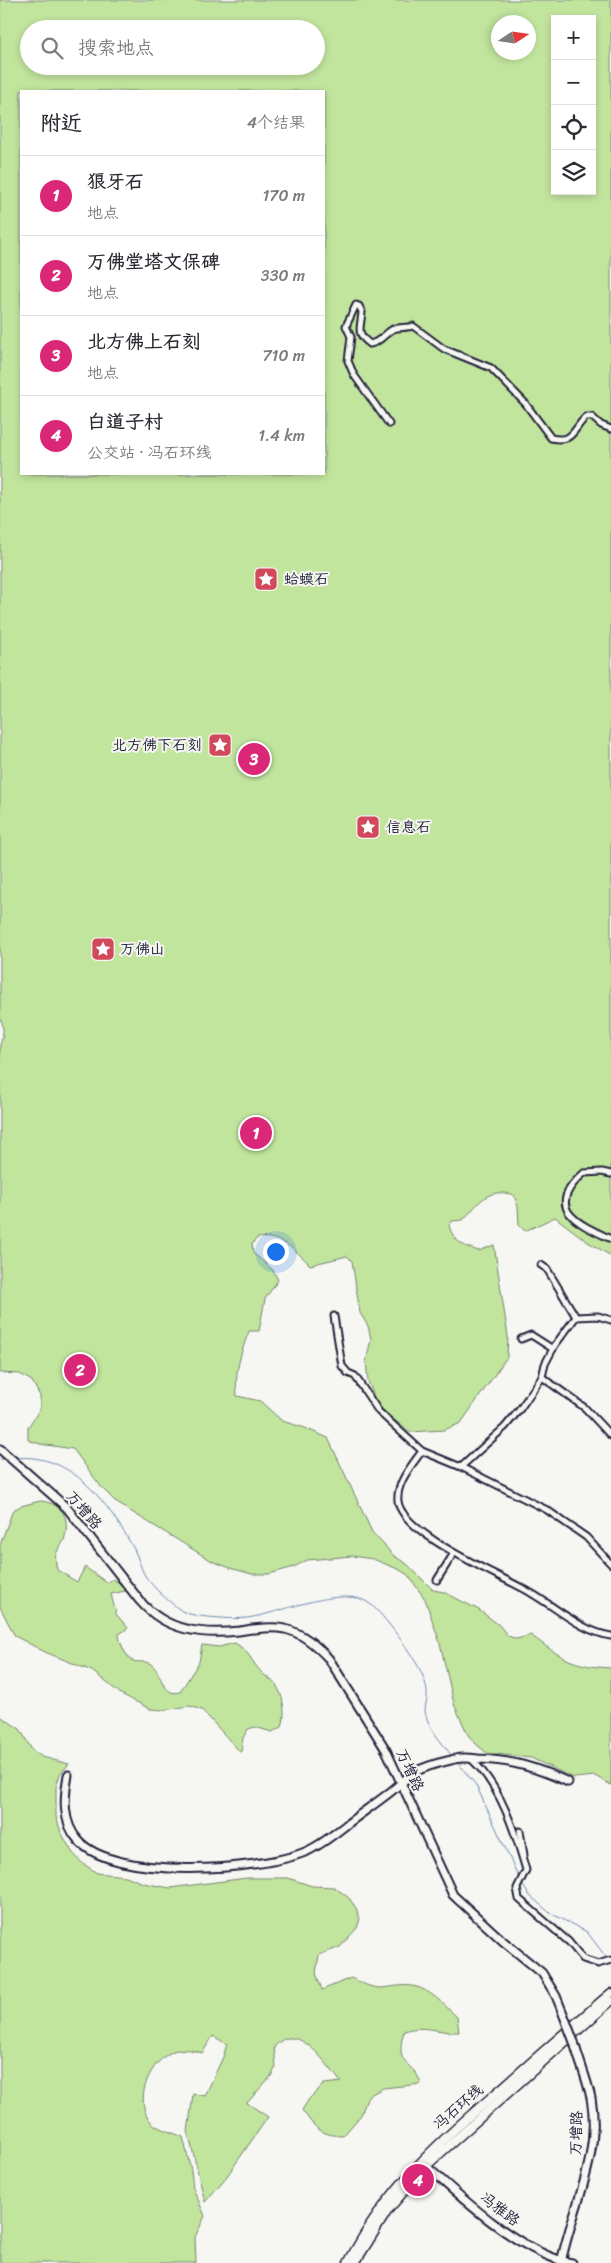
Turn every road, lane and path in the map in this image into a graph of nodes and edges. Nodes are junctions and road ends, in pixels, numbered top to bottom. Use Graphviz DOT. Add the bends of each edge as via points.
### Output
graph roads {
  1 [pos="389,424"];
  2 [pos="611,429"];
  3 [pos="611,1174"];
  4 [pos="611,1239"];
  5 [pos="542,1265"];
  6 [pos="334,1316"];
  7 [pos="576,1317"];
  8 [pos="611,1320"];
  9 [pos="521,1339"];
  10 [pos="553,1349"];
  11 [pos="542,1376"];
  12 [pos="611,1436"];
  13 [pos="1,1450"];
  14 [pos="422,1451"];
  15 [pos="461,1467"];
  16 [pos="454,1553"];
  17 [pos="611,1564"];
  18 [pos="437,1580"];
  19 [pos="611,1636"];
  20 [pos="468,1758"];
  21 [pos="68,1776"];
  22 [pos="568,1782"];
  23 [pos="402,1783"];
  24 [pos="520,1831"];
  25 [pos="524,1863"];
  26 [pos="611,1960"];
  27 [pos="611,1993"];
  28 [pos="611,2000"];
  29 [pos="423,2163"];
  30 [pos="561,2262"];
  31 [pos="348,2263"];
  32 [pos="355,2263"];
  33 [pos="572,2263"];
  1 -- 2 [label="street" via="354,375 348,361 351,337 346,326 356,305 362,312 359,325 364,340 370,344 378,343 396,328 413,326 444,349 491,368 525,403 551,438 559,440 572,436 586,417 592,417"];
  3 -- 4 [label="street" via="584,1173 569,1190 565,1202 576,1222"];
  5 -- 7 [label="street"];
  6 -- 14 [label="street" via="342,1366 348,1374 356,1376 379,1412"];
  7 -- 8 [label="street" via="598,1316"];
  7 -- 10 [label="street"];
  9 -- 10 [label="street" via="531,1336"];
  10 -- 11 [label="street"];
  11 -- 12 [label="street" via="585,1408"];
  11 -- 15 [label="street" via="505,1427"];
  13 -- 23 [label="street, 万增路" via="67,1508 140,1601 165,1622 198,1631 286,1629 318,1648 352,1695"];
  14 -- 15 [label="street"];
  14 -- 16 [label="street" via="402,1480 398,1500 400,1507 423,1532"];
  15 -- 17 [label="street" via="562,1519 586,1537"];
  16 -- 18 [label="street"];
  16 -- 19 [label="street" via="532,1593 573,1620"];
  20 -- 22 [label="street" via="518,1762"];
  20 -- 23 [label="street" via="416,1772"];
  20 -- 25 [label="street" via="485,1771"];
  21 -- 23 [label="street" via="65,1812 69,1826 84,1845 107,1859 126,1864 187,1868 229,1868 307,1852"];
  23 -- 30 [label="street, 万增路, bridge" via="453,1894 503,1942 542,1973 556,1996 574,2042 591,2098 593,2124 591,2154"];
  24 -- 25 [label="street"];
  25 -- 26 [label="street" via="526,1870 518,1883 518,1898 569,1942 583,1959 598,1964"];
  27 -- 29 [label="main road, 冯石环线" via="450,2132"];
  28 -- 29 [label="main road, 冯石环线"];
  29 -- 30 [label="street, 冯雅路" via="517,2240"];
  29 -- 31 [label="main road, 冯石环线" via="379,2210"];
  29 -- 32 [label="main road, 冯石环线" via="383,2217"];
  30 -- 33 [label="street, 冯雅路"];
}
